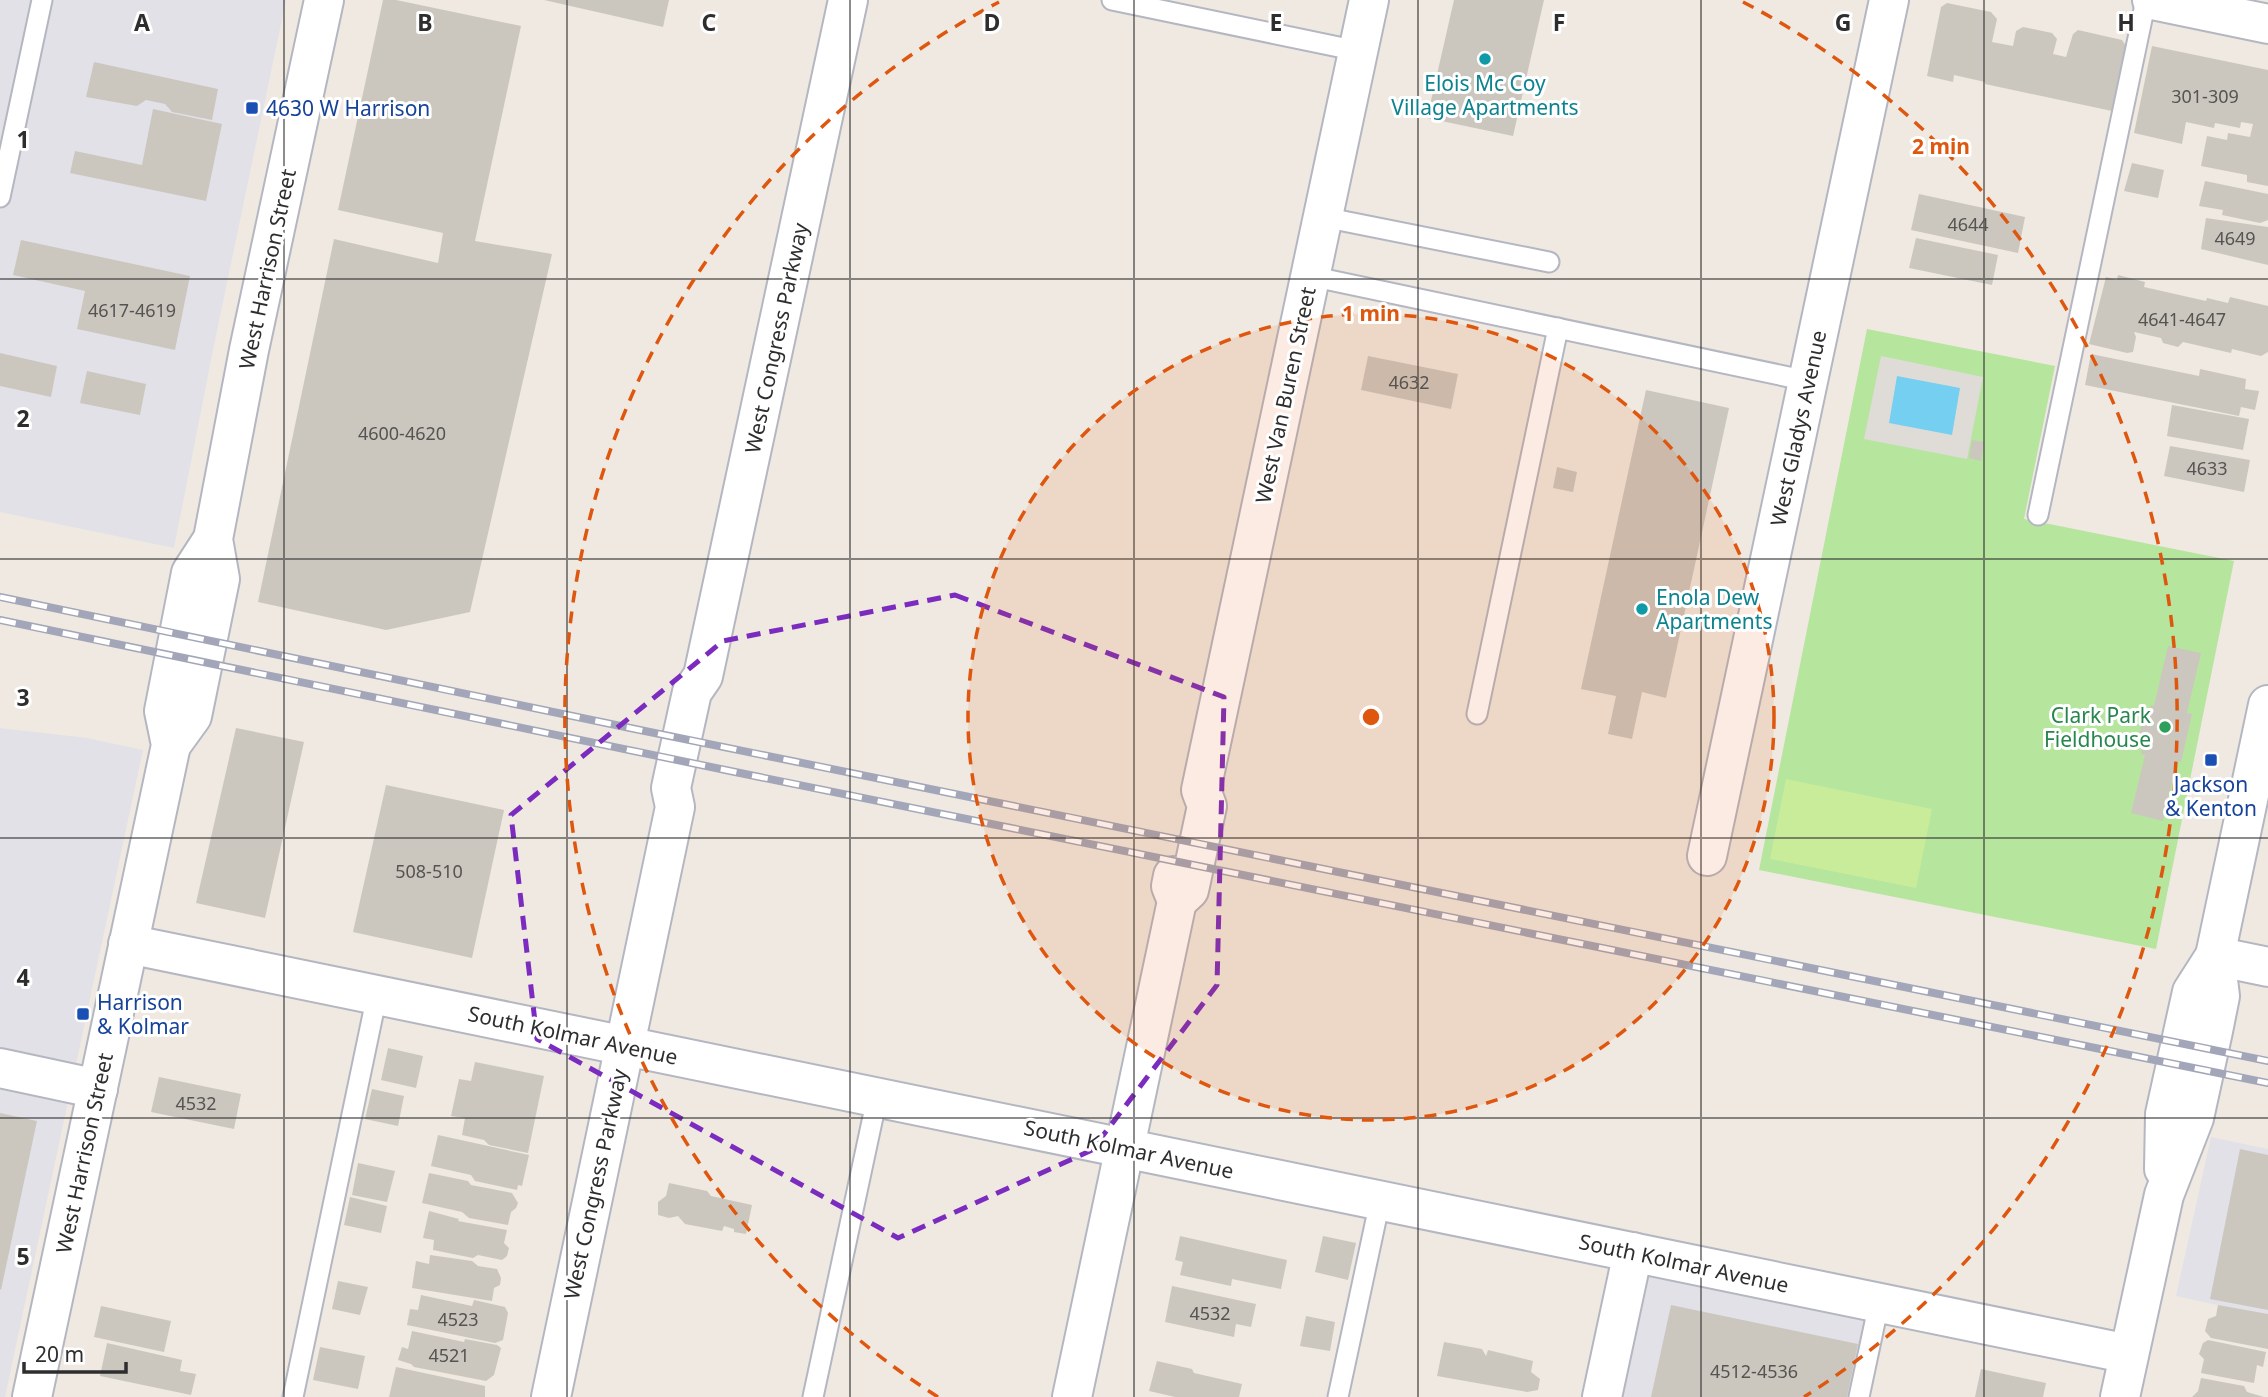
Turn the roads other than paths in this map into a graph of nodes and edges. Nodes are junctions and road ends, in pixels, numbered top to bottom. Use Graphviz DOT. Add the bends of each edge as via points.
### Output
graph roads {
  1 [pos="42,0"];
  2 [pos="324,0"];
  3 [pos="848,0"];
  4 [pos="1112,0"];
  5 [pos="1369,0"];
  6 [pos="1889,0"];
  7 [pos="2146,0"];
  8 [pos="2152,0"];
  9 [pos="2268,24"];
  10 [pos="1358,51"];
  11 [pos="0,197"];
  12 [pos="1323,217"];
  13 [pos="1549,262"];
  14 [pos="1310,276"];
  15 [pos="1558,328"];
  16 [pos="1808,381"];
  17 [pos="2038,515"];
  18 [pos="2268,705"];
  19 [pos="1477,714"];
  20 [pos="1707,856"];
  21 [pos="128,944"];
  22 [pos="2215,956"];
  23 [pos="2268,967"];
  24 [pos="377,995"];
  25 [pos="623,1046"];
  26 [pos="0,1068"];
  27 [pos="98,1089"];
  28 [pos="877,1098"];
  29 [pos="1125,1148"];
  30 [pos="1380,1201"];
  31 [pos="1633,1252"];
  32 [pos="1879,1303"];
  33 [pos="2129,1354"];
  34 [pos="32,1397"];
  35 [pos="293,1397"];
  36 [pos="551,1397"];
  37 [pos="813,1397"];
  38 [pos="1072,1397"];
  39 [pos="1338,1397"];
  40 [pos="1601,1397"];
  41 [pos="1859,1397"];
  42 [pos="2120,1397"];
  1 -- 11 [label="lane"];
  2 -- 21 [label="street, West Harrison Street" via="213,539 191,573 164,711 171,745"];
  3 -- 25 [label="street, West Congress Parkway" via="703,676 692,692 674,774 675,807"];
  4 -- 10 [label="lane"];
  5 -- 10 [label="street, West Van Buren Street"];
  6 -- 16 [label="street, West Gladys Avenue"];
  7 -- 17 [label="lane"];
  8 -- 9 [label="street"];
  10 -- 12 [label="street, West Van Buren Street"];
  12 -- 13 [label="lane"];
  12 -- 14 [label="street, West Van Buren Street"];
  14 -- 15 [label="lane"];
  14 -- 29 [label="street, West Van Buren Street" via="1201,790 1189,802 1185,819 1171,886 1177,901"];
  15 -- 16 [label="lane"];
  15 -- 19 [label="lane"];
  16 -- 20 [label="street, West Gladys Avenue"];
  18 -- 22 [label="street"];
  21 -- 24 [label="street, South Kolmar Avenue"];
  21 -- 27 [label="street, West Harrison Street"];
  22 -- 23 [label="street"];
  22 -- 33 [label="street" via="2192,992 2165,1114 2164,1195"];
  24 -- 25 [label="street, South Kolmar Avenue"];
  24 -- 35 [label="lane"];
  25 -- 28 [label="street, South Kolmar Avenue"];
  25 -- 36 [label="street, West Congress Parkway"];
  26 -- 27 [label="street"];
  27 -- 34 [label="street, West Harrison Street"];
  28 -- 29 [label="street, South Kolmar Avenue"];
  28 -- 37 [label="lane"];
  29 -- 30 [label="street, South Kolmar Avenue"];
  29 -- 38 [label="street, West Van Buren Street"];
  30 -- 31 [label="street, South Kolmar Avenue"];
  30 -- 39 [label="lane"];
  31 -- 32 [label="street, South Kolmar Avenue"];
  31 -- 40 [label="street"];
  32 -- 33 [label="street, South Kolmar Avenue"];
  32 -- 41 [label="lane"];
  33 -- 42 [label="street"];
}
